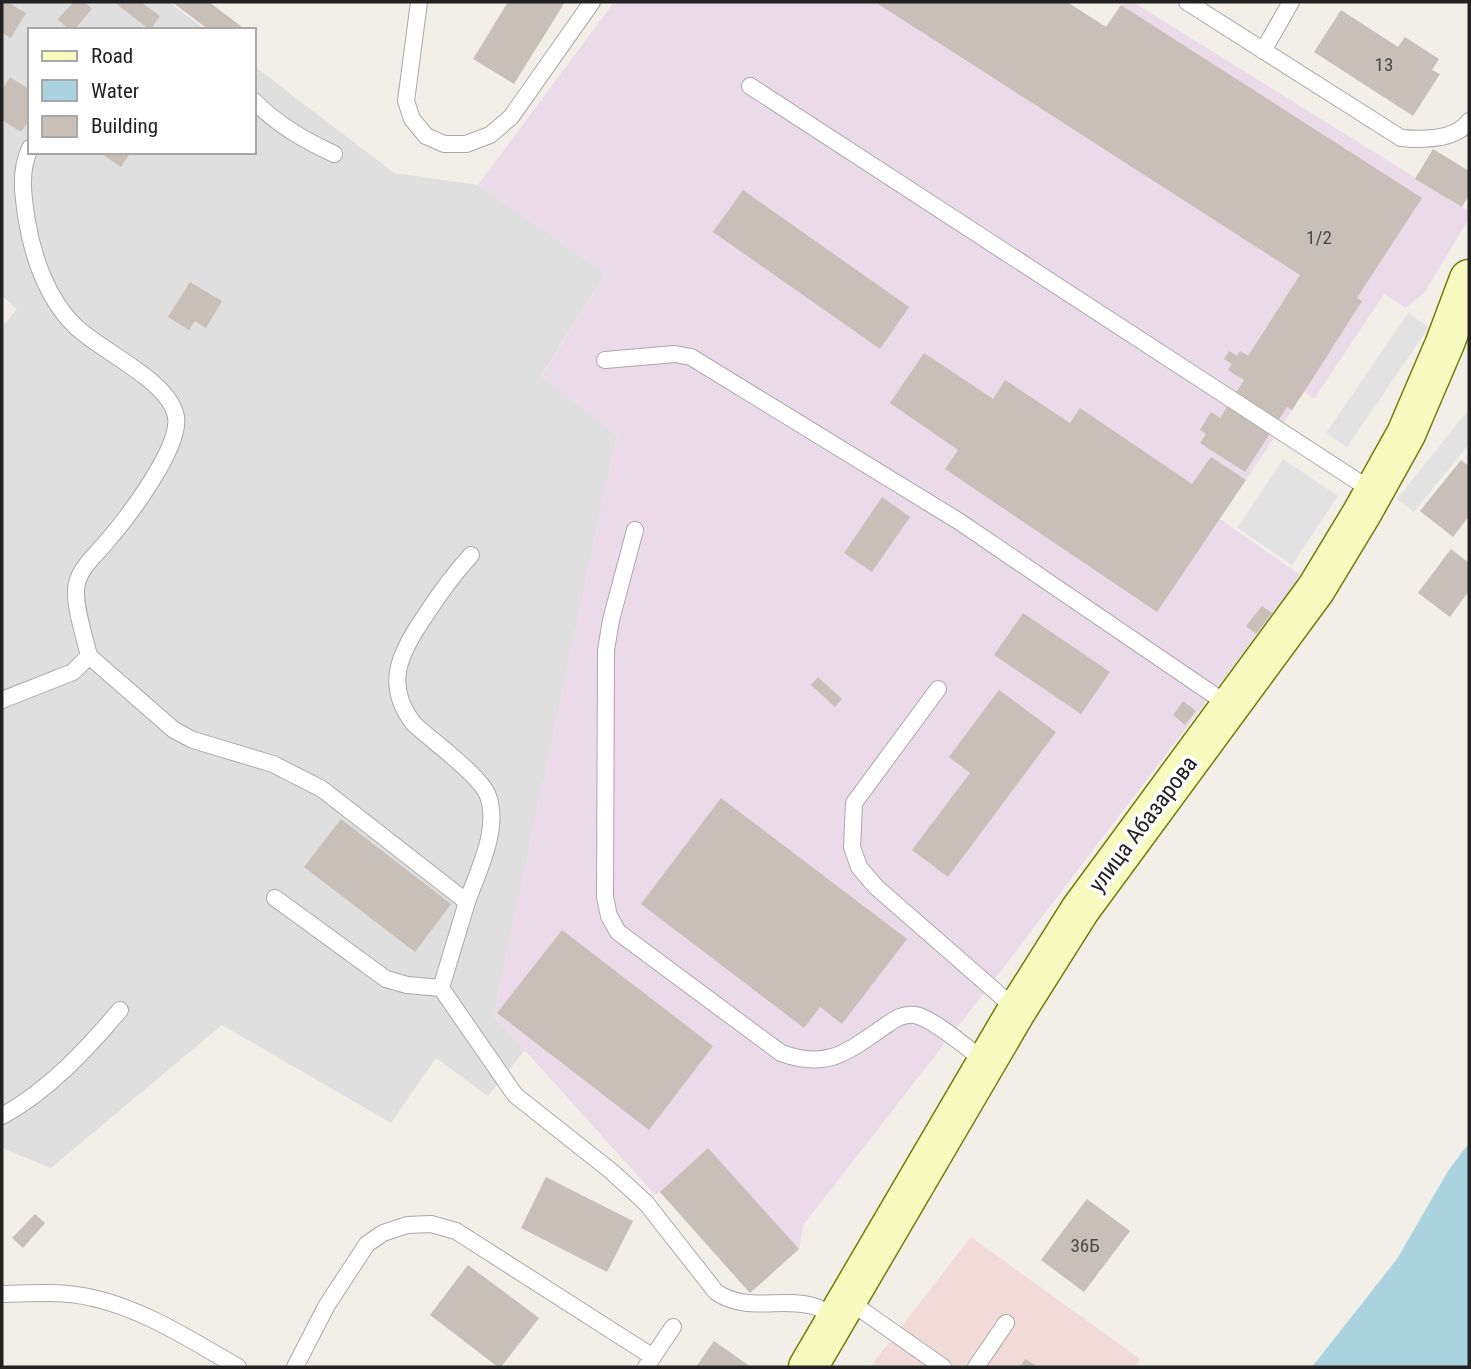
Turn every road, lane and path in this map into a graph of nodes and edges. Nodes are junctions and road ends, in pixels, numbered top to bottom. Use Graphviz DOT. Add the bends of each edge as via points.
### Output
graph roads {
  1 [pos="419,2"];
  2 [pos="592,2"];
  3 [pos="1187,2"];
  4 [pos="1291,2"];
  5 [pos="1263,51"];
  6 [pos="750,86"];
  7 [pos="256,103"];
  8 [pos="1469,121"];
  9 [pos="28,154"];
  10 [pos="334,154"];
  11 [pos="1469,279"];
  12 [pos="606,360"];
  13 [pos="1374,492"];
  14 [pos="635,530"];
  15 [pos="471,555"];
  16 [pos="89,656"];
  17 [pos="939,689"];
  18 [pos="2,700"];
  19 [pos="1231,706"];
  20 [pos="275,898"];
  21 [pos="467,902"];
  22 [pos="441,988"];
  23 [pos="120,1010"];
  24 [pos="1017,1010"];
  25 [pos="987,1063"];
  26 [pos="2,1116"];
  27 [pos="2,1294"];
  28 [pos="843,1310"];
  29 [pos="1006,1323"];
  30 [pos="673,1327"];
  31 [pos="650,1362"];
  32 [pos="238,1367"];
  33 [pos="295,1367"];
  34 [pos="808,1367"];
  35 [pos="943,1367"];
  36 [pos="976,1367"];
  1 -- 2 [label="lane" via="406,101 412,119 426,136 444,144 466,144 489,135 511,117"];
  3 -- 5 [label="lane"];
  4 -- 5 [label="lane"];
  5 -- 8 [label="lane" via="1401,138 1455,133"];
  6 -- 13 [label="lane"];
  7 -- 10 [label="lane" via="282,126"];
  9 -- 16 [label="lane" via="23,191 46,285 75,326 159,386 176,417 176,435 167,454 76,584"];
  11 -- 13 [label="street, улица Абазарова" via="1410,423"];
  12 -- 19 [label="lane" via="691,356 960,522"];
  13 -- 19 [label="street, улица Абазарова" via="1317,589"];
  14 -- 25 [label="lane" via="606,650 605,897 618,932 781,1053 800,1060 842,1054 911,1014 924,1017"];
  15 -- 21 [label="lane" via="405,644 397,680 405,713 488,794 489,831"];
  16 -- 18 [label="lane" via="73,672"];
  16 -- 21 [label="lane" via="174,730 273,764 322,789"];
  17 -- 24 [label="lane" via="854,803 852,846 859,867 876,887"];
  19 -- 24 [label="street, улица Абазарова" via="1080,910"];
  20 -- 22 [label="lane" via="386,979"];
  21 -- 22 [label="lane"];
  22 -- 28 [label="lane" via="515,1096 646,1203 716,1292 743,1304 805,1304"];
  23 -- 26 [label="lane" via="61,1073"];
  24 -- 25 [label="street, улица Абазарова"];
  25 -- 28 [label="street, улица Абазарова"];
  27 -- 32 [label="lane" via="90,1297 116,1305 160,1323"];
  28 -- 34 [label="street, улица Абазарова"];
  28 -- 35 [label="lane"];
  29 -- 36 [label="lane"];
  30 -- 31 [label="lane"];
  31 -- 33 [label="lane" via="456,1231 431,1224 407,1225 367,1244 327,1305"];
}
